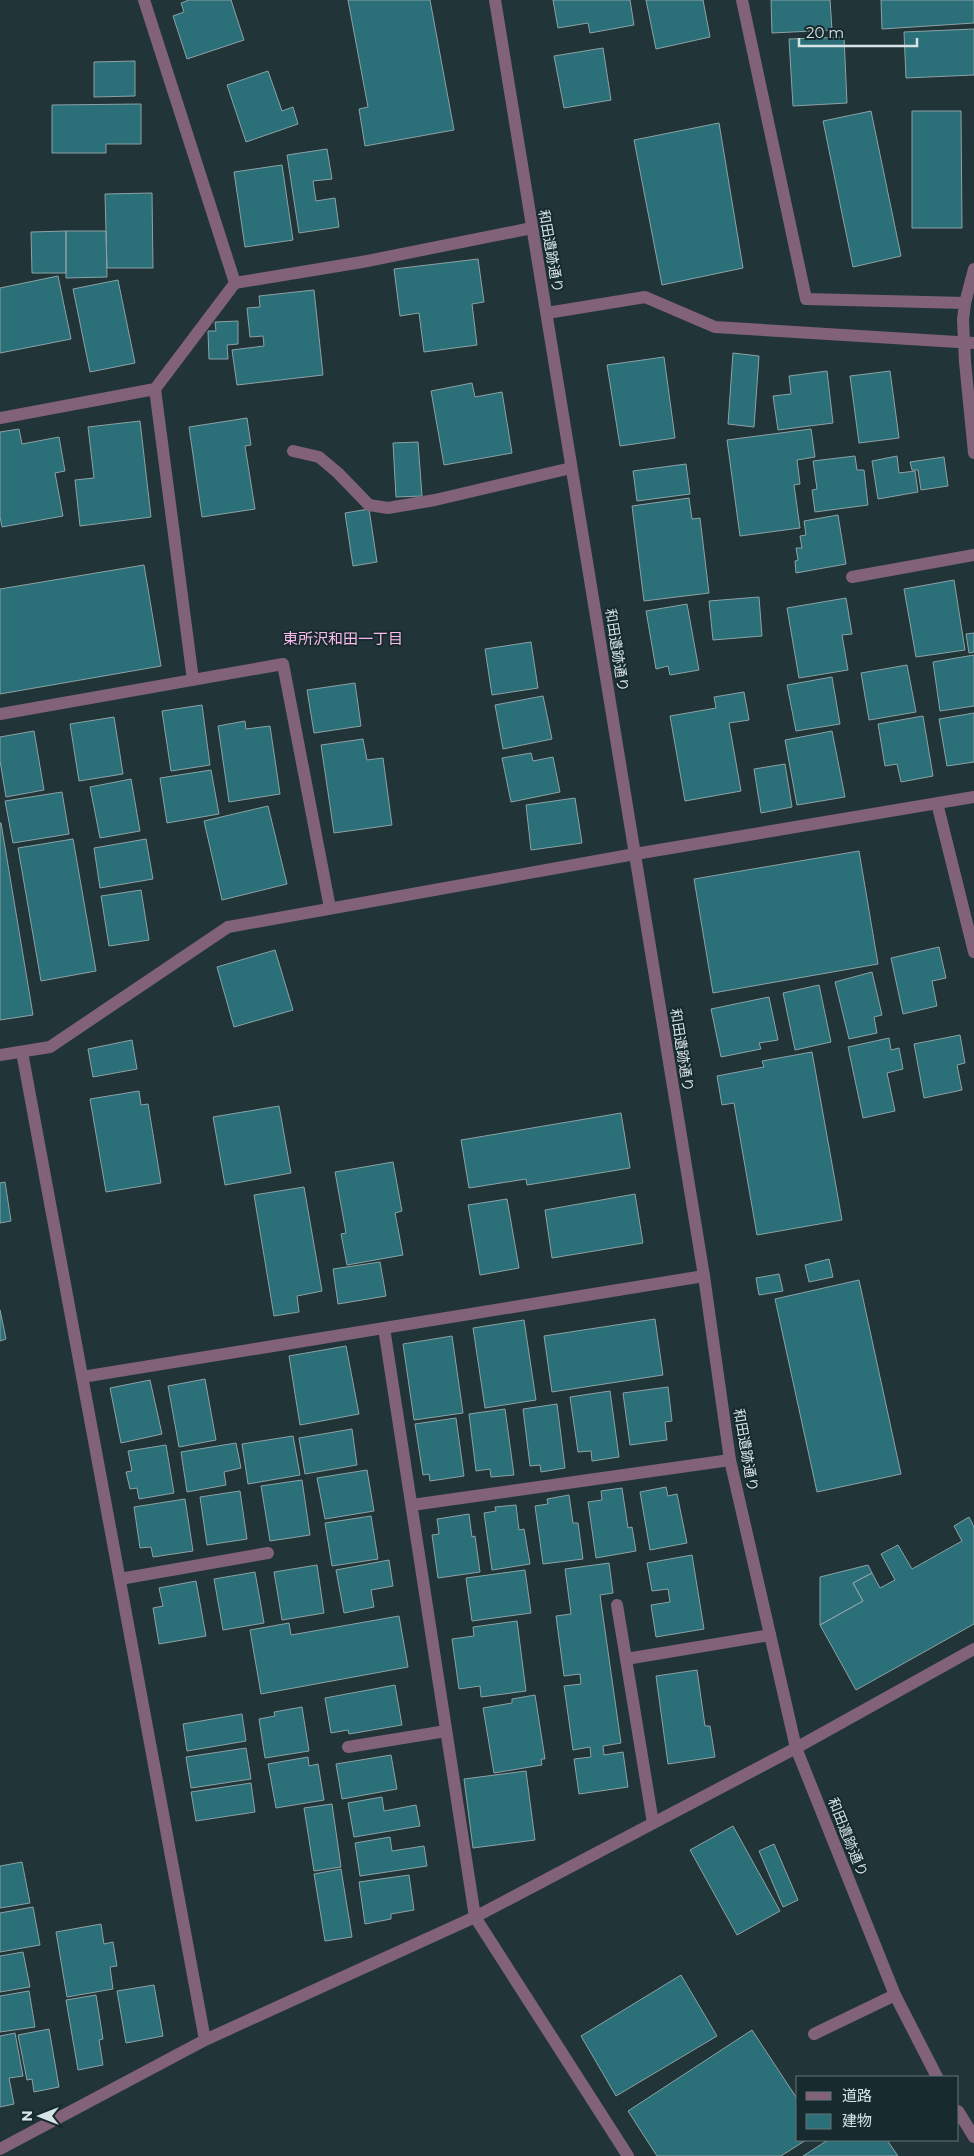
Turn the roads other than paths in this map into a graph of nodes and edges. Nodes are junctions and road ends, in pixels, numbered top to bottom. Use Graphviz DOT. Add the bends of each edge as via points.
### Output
graph roads {
  1 [pos="144,0"];
  2 [pos="495,0"];
  3 [pos="742,0"];
  4 [pos="532,228"];
  5 [pos="974,269"];
  6 [pos="235,283"];
  7 [pos="965,303"];
  8 [pos="546,314"];
  9 [pos="974,344"];
  10 [pos="155,389"];
  11 [pos="0,418"];
  12 [pos="293,451"];
  13 [pos="974,453"];
  14 [pos="571,468"];
  15 [pos="974,555"];
  16 [pos="852,577"];
  17 [pos="193,680"];
  18 [pos="0,714"];
  19 [pos="974,797"];
  20 [pos="936,804"];
  21 [pos="635,854"];
  22 [pos="330,908"];
  23 [pos="974,952"];
  24 [pos="22,1052"];
  25 [pos="0,1055"];
  26 [pos="704,1276"];
  27 [pos="384,1328"];
  28 [pos="82,1377"];
  29 [pos="730,1460"];
  30 [pos="412,1505"];
  31 [pos="268,1552"];
  32 [pos="120,1579"];
  33 [pos="617,1605"];
  34 [pos="770,1635"];
  35 [pos="974,1650"];
  36 [pos="626,1659"];
  37 [pos="446,1731"];
  38 [pos="348,1747"];
  39 [pos="796,1748"];
  40 [pos="652,1823"];
  41 [pos="474,1917"];
  42 [pos="895,1994"];
  43 [pos="814,2034"];
  44 [pos="205,2040"];
  45 [pos="936,2076"];
  46 [pos="959,2113"];
  47 [pos="974,2137"];
  48 [pos="0,2148"];
  49 [pos="628,2156"];
  1 -- 6 [label="street"];
  2 -- 4 [label="street, 和田遺跡通り"];
  3 -- 7 [label="street" via="806,299"];
  4 -- 6 [label="street"];
  4 -- 8 [label="street, 和田遺跡通り"];
  5 -- 7 [label="street"];
  6 -- 10 [label="street"];
  7 -- 13 [label="street, bridge" via="965,362"];
  8 -- 9 [label="street" via="645,297 715,327"];
  8 -- 14 [label="street, 和田遺跡通り"];
  10 -- 11 [label="street"];
  10 -- 17 [label="street"];
  12 -- 14 [label="street" via="319,457 368,505 388,508"];
  14 -- 21 [label="street, 和田遺跡通り"];
  15 -- 16 [label="street"];
  17 -- 18 [label="street"];
  17 -- 22 [label="street" via="284,664"];
  19 -- 20 [label="street"];
  20 -- 21 [label="street"];
  20 -- 23 [label="street"];
  21 -- 22 [label="street"];
  21 -- 26 [label="street, 和田遺跡通り"];
  22 -- 24 [label="street" via="228,927 50,1047"];
  24 -- 25 [label="street"];
  24 -- 28 [label="street"];
  26 -- 27 [label="street"];
  26 -- 29 [label="street, 和田遺跡通り"];
  27 -- 28 [label="street"];
  27 -- 30 [label="street"];
  28 -- 32 [label="street"];
  29 -- 30 [label="street"];
  29 -- 34 [label="street, 和田遺跡通り"];
  30 -- 37 [label="street"];
  31 -- 32 [label="street"];
  32 -- 44 [label="street"];
  33 -- 36 [label="street"];
  34 -- 36 [label="street"];
  34 -- 39 [label="street, 和田遺跡通り"];
  35 -- 39 [label="street"];
  36 -- 40 [label="street"];
  37 -- 38 [label="street"];
  37 -- 41 [label="street"];
  39 -- 40 [label="street"];
  39 -- 42 [label="street, 和田遺跡通り"];
  40 -- 41 [label="street"];
  41 -- 44 [label="street"];
  41 -- 49 [label="street"];
  42 -- 43 [label="street"];
  42 -- 45 [label="street, 和田遺跡通り"];
  44 -- 48 [label="street"];
  46 -- 47 [label="street"];
}
